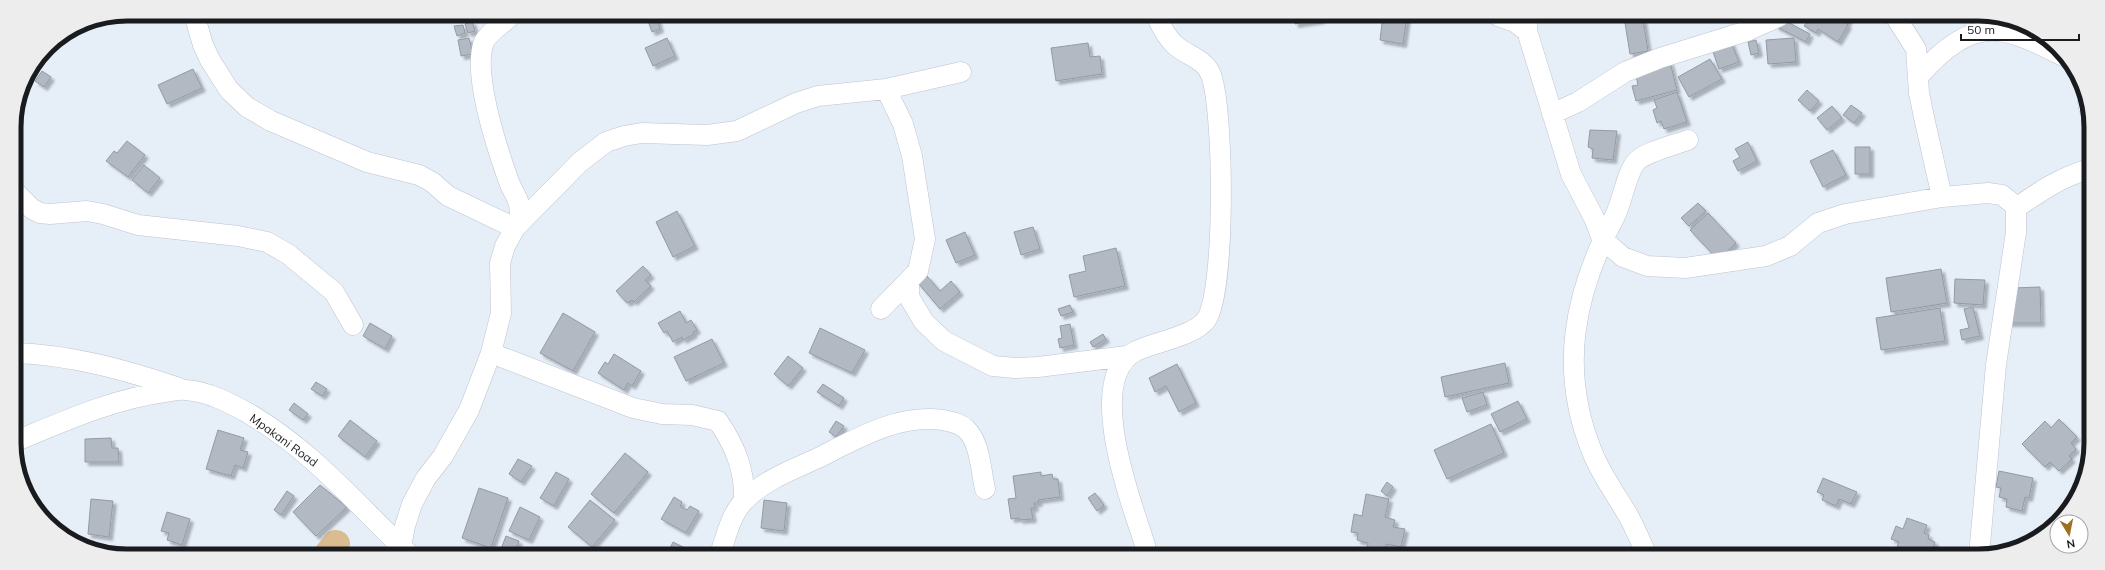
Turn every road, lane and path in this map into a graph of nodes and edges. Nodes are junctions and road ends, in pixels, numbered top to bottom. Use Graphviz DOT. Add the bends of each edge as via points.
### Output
graph roads {
  1 [pos="196,21"];
  2 [pos="504,21"];
  3 [pos="1159,21"];
  4 [pos="1512,21"];
  5 [pos="1768,21"];
  6 [pos="1898,21"];
  7 [pos="1527,23"];
  8 [pos="2053,52"];
  9 [pos="961,72"];
  10 [pos="1919,76"];
  11 [pos="886,89"];
  12 [pos="1552,114"];
  13 [pos="1688,140"];
  14 [pos="2084,171"];
  15 [pos="1942,197"];
  16 [pos="21,198"];
  17 [pos="2016,208"];
  18 [pos="518,225"];
  19 [pos="1602,239"];
  20 [pos="909,282"];
  21 [pos="881,309"];
  22 [pos="353,325"];
  23 [pos="491,353"];
  24 [pos="21,354"];
  25 [pos="1127,356"];
  26 [pos="185,390"];
  27 [pos="21,439"];
  28 [pos="985,489"];
  29 [pos="744,500"];
  30 [pos="404,549"];
  31 [pos="405,549"];
  32 [pos="722,549"];
  33 [pos="1145,549"];
  34 [pos="1644,549"];
  35 [pos="1980,549"];
  1 -- 18 [label="street" via="210,60 229,90 247,107 271,121 367,162 419,175 454,199"];
  2 -- 18 [label="street" via="484,42 482,84 504,169 518,202"];
  3 -- 25 [label="street" via="1168,39 1202,62 1210,74 1216,94 1221,200 1215,296 1206,320 1194,330 1150,344"];
  4 -- 7 [label="street"];
  5 -- 12 [label="street" via="1625,72 1578,102"];
  6 -- 10 [label="street" via="1916,49"];
  7 -- 12 [label="street"];
  8 -- 10 [label="street" via="2005,32 1994,31 1978,34 1948,47 1932,60"];
  9 -- 11 [label="street"];
  10 -- 15 [label="street" via="1924,122"];
  11 -- 18 [label="street" via="818,96 796,103 737,131 707,135 642,133 606,142 580,162"];
  11 -- 20 [label="street" via="903,124 912,156 924,232 920,266"];
  12 -- 19 [label="street" via="1571,174"];
  13 -- 19 [label="street" via="1646,155 1634,163 1624,196"];
  14 -- 17 [label="street" via="2064,177"];
  15 -- 17 [label="street" via="1988,192 2002,195"];
  15 -- 19 [label="street" via="1845,214 1818,223 1790,246 1766,256 1729,263 1685,268 1647,266 1623,257"];
  16 -- 22 [label="street" via="40,213 87,211 138,224 267,242 288,254 334,292"];
  17 -- 35 [label="street" via="2016,232 1996,365"];
  18 -- 23 [label="street" via="505,246 500,263 501,313"];
  19 -- 34 [label="street" via="1578,312 1573,349 1574,386 1593,454"];
  20 -- 21 [label="street"];
  20 -- 25 [label="street" via="909,297 924,322 944,341 994,366 1038,367"];
  23 -- 29 [label="street" via="634,408 718,421 738,458 744,480"];
  23 -- 31 [label="street" via="469,410 412,504 405,526"];
  24 -- 26 [label="street" via="122,369"];
  25 -- 33 [label="street" via="1118,371 1112,394 1115,437 1128,494"];
  26 -- 27 [label="street, Mpakani Road" via="149,394"];
  26 -- 30 [label="street, Mpakani Road" via="212,395 267,424 340,484"];
  28 -- 29 [label="street" via="974,440 966,428 953,422 929,418 905,421 861,436 772,480"];
  29 -- 32 [label="street" via="732,521"];
}
